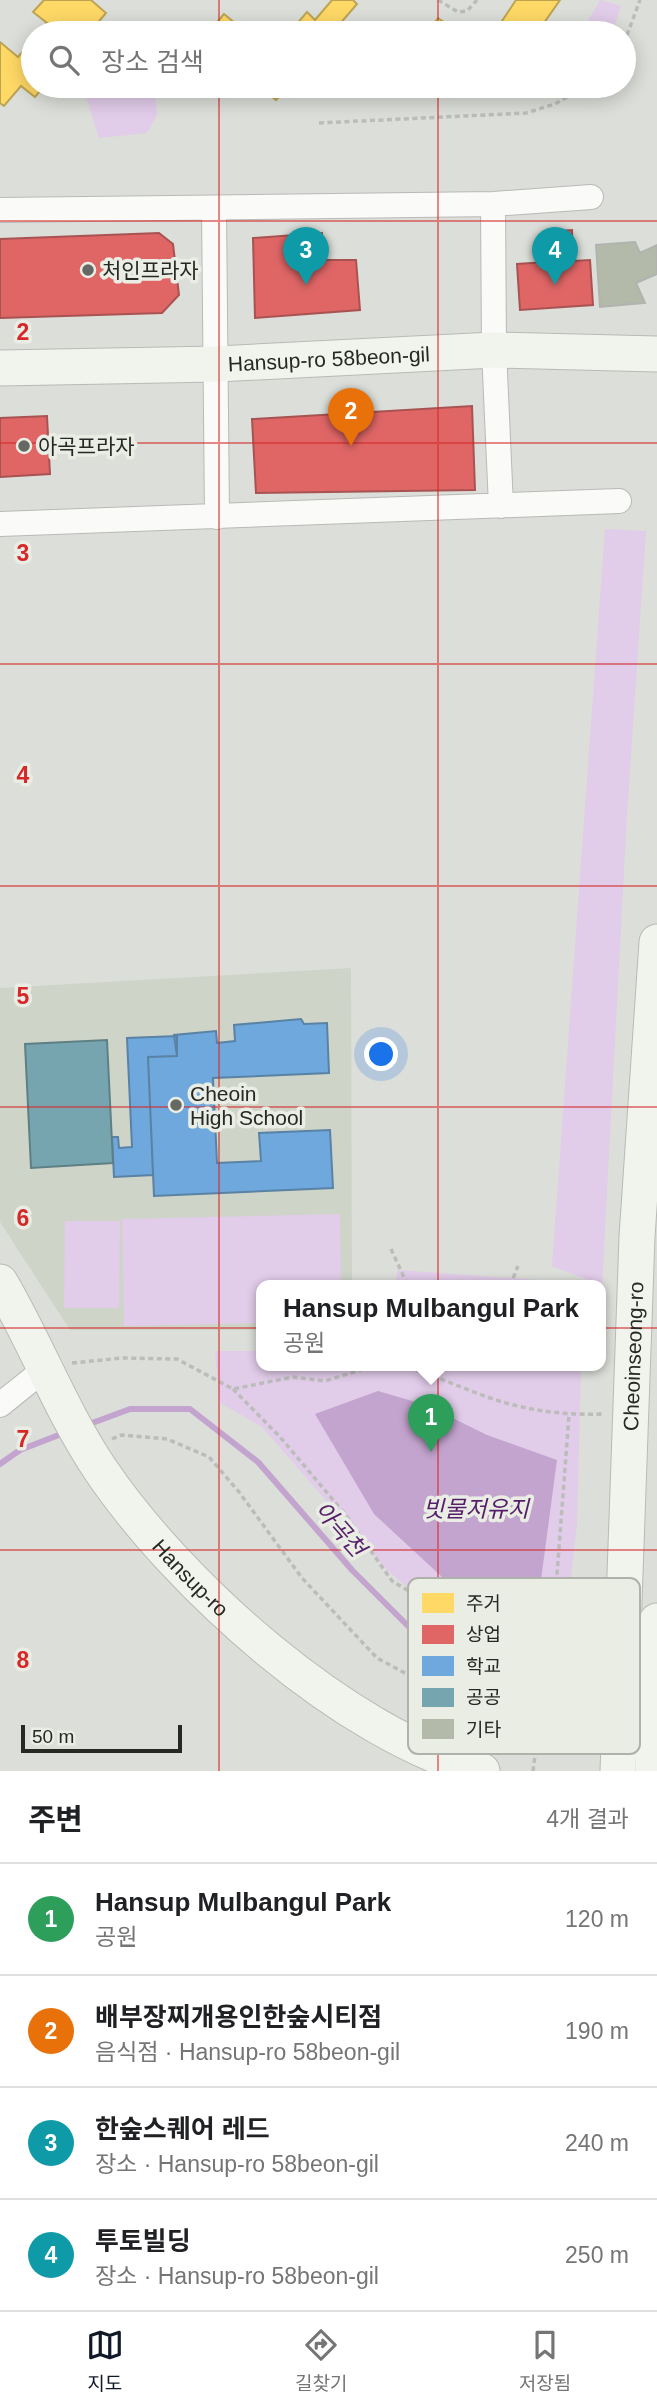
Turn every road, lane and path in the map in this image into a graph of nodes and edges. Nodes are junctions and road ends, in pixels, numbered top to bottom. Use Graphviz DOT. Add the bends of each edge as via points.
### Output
graph roads {
  1 [pos="438,0"];
  2 [pos="477,0"];
  3 [pos="640,0"];
  4 [pos="632,21"];
  5 [pos="565,98"];
  6 [pos="319,123"];
  7 [pos="590,198"];
  8 [pos="493,204"];
  9 [pos="214,208"];
  10 [pos="0,210"];
  11 [pos="494,350"];
  12 [pos="657,354"];
  13 [pos="217,364"];
  14 [pos="0,368"];
  15 [pos="618,501"];
  16 [pos="501,506"];
  17 [pos="217,517"];
  18 [pos="0,524"];
  19 [pos="657,942"];
  20 [pos="391,1249"];
  21 [pos="518,1266"];
  22 [pos="405,1280"];
  23 [pos="512,1280"];
  24 [pos="0,1282"];
  25 [pos="46,1368"];
  26 [pos="357,1371"];
  27 [pos="420,1371"];
  28 [pos="424,1372"];
  29 [pos="233,1389"];
  30 [pos="0,1405"];
  31 [pos="632,1413"];
  32 [pos="569,1415"];
  33 [pos="87,1448"];
  34 [pos="556,1578"];
  35 [pos="625,1578"];
  36 [pos="408,1590"];
  37 [pos="657,1621"];
  38 [pos="656,1631"];
  39 [pos="408,1675"];
  40 [pos="408,1742"];
  41 [pos="434,1754"];
  42 [pos="482,1771"];
  43 [pos="653,1771"];
  1 -- 2 [label="path" via="458,12 467,11"];
  3 -- 4 [label="path"];
  5 -- 6 [label="path" via="526,113"];
  7 -- 8 [label="street"];
  8 -- 9 [label="street"];
  8 -- 11 [label="street"];
  9 -- 10 [label="street"];
  9 -- 13 [label="street"];
  11 -- 12 [label="street, Hansup-ro 58beon-gil"];
  11 -- 13 [label="street, Hansup-ro 58beon-gil"];
  11 -- 16 [label="street"];
  13 -- 14 [label="street, Hansup-ro 58beon-gil"];
  13 -- 17 [label="street"];
  15 -- 16 [label="street"];
  16 -- 17 [label="street"];
  17 -- 18 [label="street"];
  19 -- 31 [label="street, Cheoinseong-ro" via="637,1237"];
  20 -- 22 [label="path"];
  21 -- 23 [label="path"];
  24 -- 25 [label="street, Hansup-ro"];
  25 -- 29 [label="path" via="121,1357 177,1359"];
  25 -- 30 [label="street"];
  25 -- 33 [label="street, Hansup-ro"];
  26 -- 29 [label="path" via="325,1381 293,1377"];
  27 -- 28 [label="path"];
  28 -- 32 [label="path" via="516,1406"];
  29 -- 36 [label="path" via="345,1514 392,1581"];
  31 -- 32 [label="path"];
  31 -- 35 [label="street, Cheoinseong-ro"];
  32 -- 34 [label="path"];
  33 -- 39 [label="path" via="121,1435 167,1439 209,1457 302,1578 377,1658"];
  33 -- 40 [label="street, Hansup-ro" via="152,1538 193,1580 291,1668"];
  37 -- 38 [label="street"];
  38 -- 43 [label="street"];
  41 -- 42 [label="street, Hansup-ro"];
}
